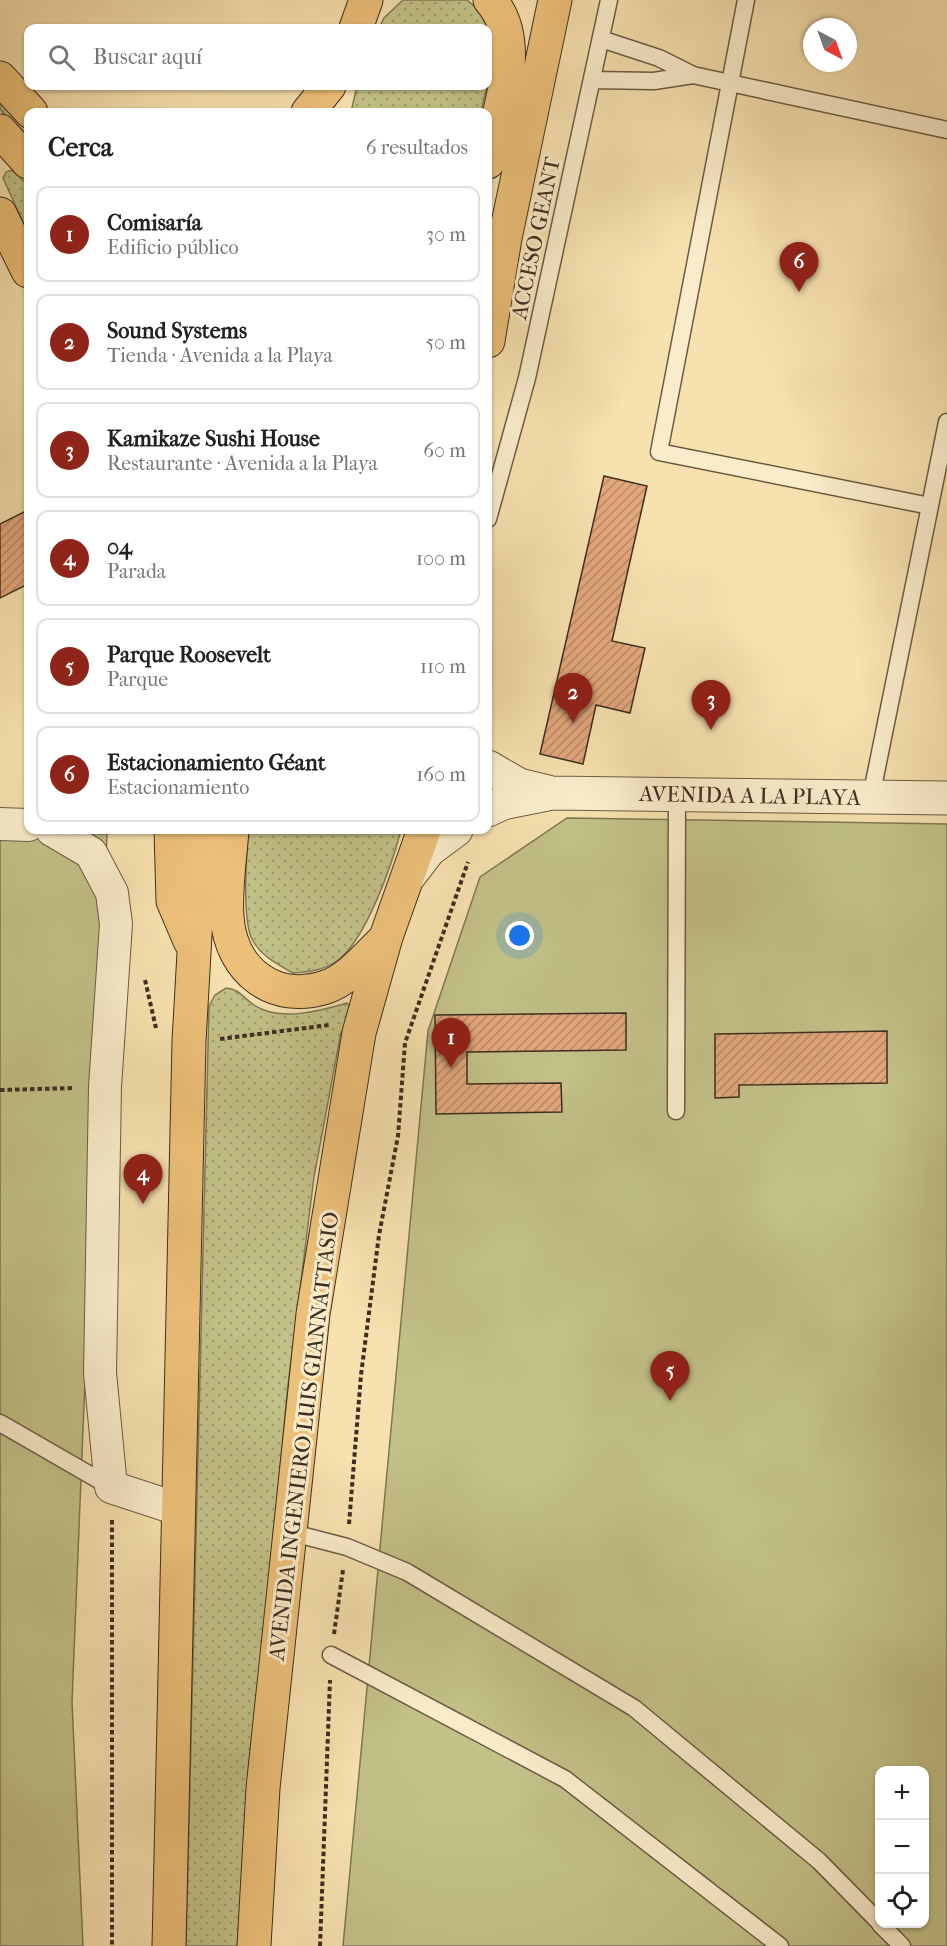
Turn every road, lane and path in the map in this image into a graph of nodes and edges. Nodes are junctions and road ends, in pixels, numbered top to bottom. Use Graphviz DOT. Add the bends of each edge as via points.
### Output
graph roads {
  1 [pos="490,0"];
  2 [pos="555,0"];
  3 [pos="609,0"];
  4 [pos="746,0"];
  5 [pos="601,39"];
  6 [pos="693,75"];
  7 [pos="0,78"];
  8 [pos="592,80"];
  9 [pos="730,82"];
  10 [pos="326,90"];
  11 [pos="337,90"];
  12 [pos="27,108"];
  13 [pos="311,108"];
  14 [pos="332,108"];
  15 [pos="0,130"];
  16 [pos="947,130"];
  17 [pos="492,144"];
  18 [pos="24,157"];
  19 [pos="0,214"];
  20 [pos="24,263"];
  21 [pos="492,318"];
  22 [pos="947,422"];
  23 [pos="492,505"];
  24 [pos="930,506"];
  25 [pos="492,769"];
  26 [pos="552,793"];
  27 [pos="676,795"];
  28 [pos="871,796"];
  29 [pos="947,798"];
  30 [pos="492,808"];
  31 [pos="0,824"];
  32 [pos="24,825"];
  33 [pos="59,834"];
  34 [pos="171,834"];
  35 [pos="201,834"];
  36 [pos="232,834"];
  37 [pos="423,834"];
  38 [pos="464,842"];
  39 [pos="410,876"];
  40 [pos="386,937"];
  41 [pos="195,955"];
  42 [pos="144,977"];
  43 [pos="362,1020"];
  44 [pos="189,1041"];
  45 [pos="105,1087"];
  46 [pos="0,1090"];
  47 [pos="676,1111"];
  48 [pos="0,1423"];
  49 [pos="111,1487"];
  50 [pos="178,1509"];
  51 [pos="289,1532"];
  52 [pos="347,1547"];
  53 [pos="331,1655"];
  54 [pos="875,1918"];
  55 [pos="885,1928"];
  56 [pos="112,1946"];
  57 [pos="169,1946"];
  58 [pos="254,1946"];
  59 [pos="320,1946"];
  60 [pos="780,1946"];
  61 [pos="902,1946"];
  1 -- 17 [label="main road" via="506,25 509,48"];
  2 -- 21 [label="main road"];
  3 -- 5 [label="lane, ACCESO GEANT"];
  4 -- 9 [label="lane"];
  5 -- 6 [label="lane" via="659,58"];
  5 -- 8 [label="lane, ACCESO GEANT"];
  6 -- 8 [label="lane" via="654,81"];
  6 -- 9 [label="lane"];
  7 -- 12 [label="main road"];
  8 -- 23 [label="lane, ACCESO GEANT" via="527,378"];
  9 -- 16 [label="lane"];
  9 -- 24 [label="lane" via="659,452"];
  10 -- 13 [label="main road"];
  11 -- 14 [label="main road"];
  15 -- 18 [label="main road"];
  19 -- 20 [label="main road"];
  22 -- 24 [label="lane"];
  24 -- 28 [label="lane"];
  25 -- 26 [label="street" via="519,785"];
  26 -- 27 [label="street, AVENIDA A LA PLAYA"];
  26 -- 30 [label="street"];
  27 -- 28 [label="street, AVENIDA A LA PLAYA"];
  27 -- 47 [label="lane"];
  28 -- 29 [label="street, AVENIDA A LA PLAYA"];
  31 -- 32 [label="street"];
  33 -- 45 [label="street" via="91,853 112,894 116,924"];
  34 -- 41 [label="main road" via="173,901"];
  35 -- 41 [label="main road"];
  36 -- 40 [label="main road" via="227,917 233,944 244,964 262,982 282,992 327,987 347,976"];
  37 -- 39 [label="main road, AVENIDA INGENIERO LUIS GIANNATTASIO"];
  38 -- 39 [label="street" via="429,850"];
  38 -- 52 [label="path" via="435,952 405,1043 399,1136 379,1235 361,1375"];
  39 -- 40 [label="main road, AVENIDA INGENIERO LUIS GIANNATTASIO"];
  40 -- 43 [label="main road, AVENIDA INGENIERO LUIS GIANNATTASIO"];
  41 -- 44 [label="main road"];
  42 -- 44 [label="path" via="157,1035"];
  43 -- 44 [label="path"];
  43 -- 51 [label="main road, AVENIDA INGENIERO LUIS GIANNATTASIO" via="313,1314"];
  44 -- 50 [label="main road"];
  45 -- 46 [label="path"];
  45 -- 49 [label="street" via="100,1373"];
  48 -- 49 [label="lane"];
  49 -- 50 [label="street"];
  49 -- 56 [label="path"];
  50 -- 57 [label="main road"];
  51 -- 52 [label="lane"];
  51 -- 58 [label="main road, AVENIDA INGENIERO LUIS GIANNATTASIO" via="263,1788"];
  52 -- 53 [label="path"];
  52 -- 54 [label="lane" via="407,1572 634,1708 819,1861"];
  53 -- 59 [label="path"];
  53 -- 60 [label="lane" via="565,1779"];
  55 -- 61 [label="lane"];
}
